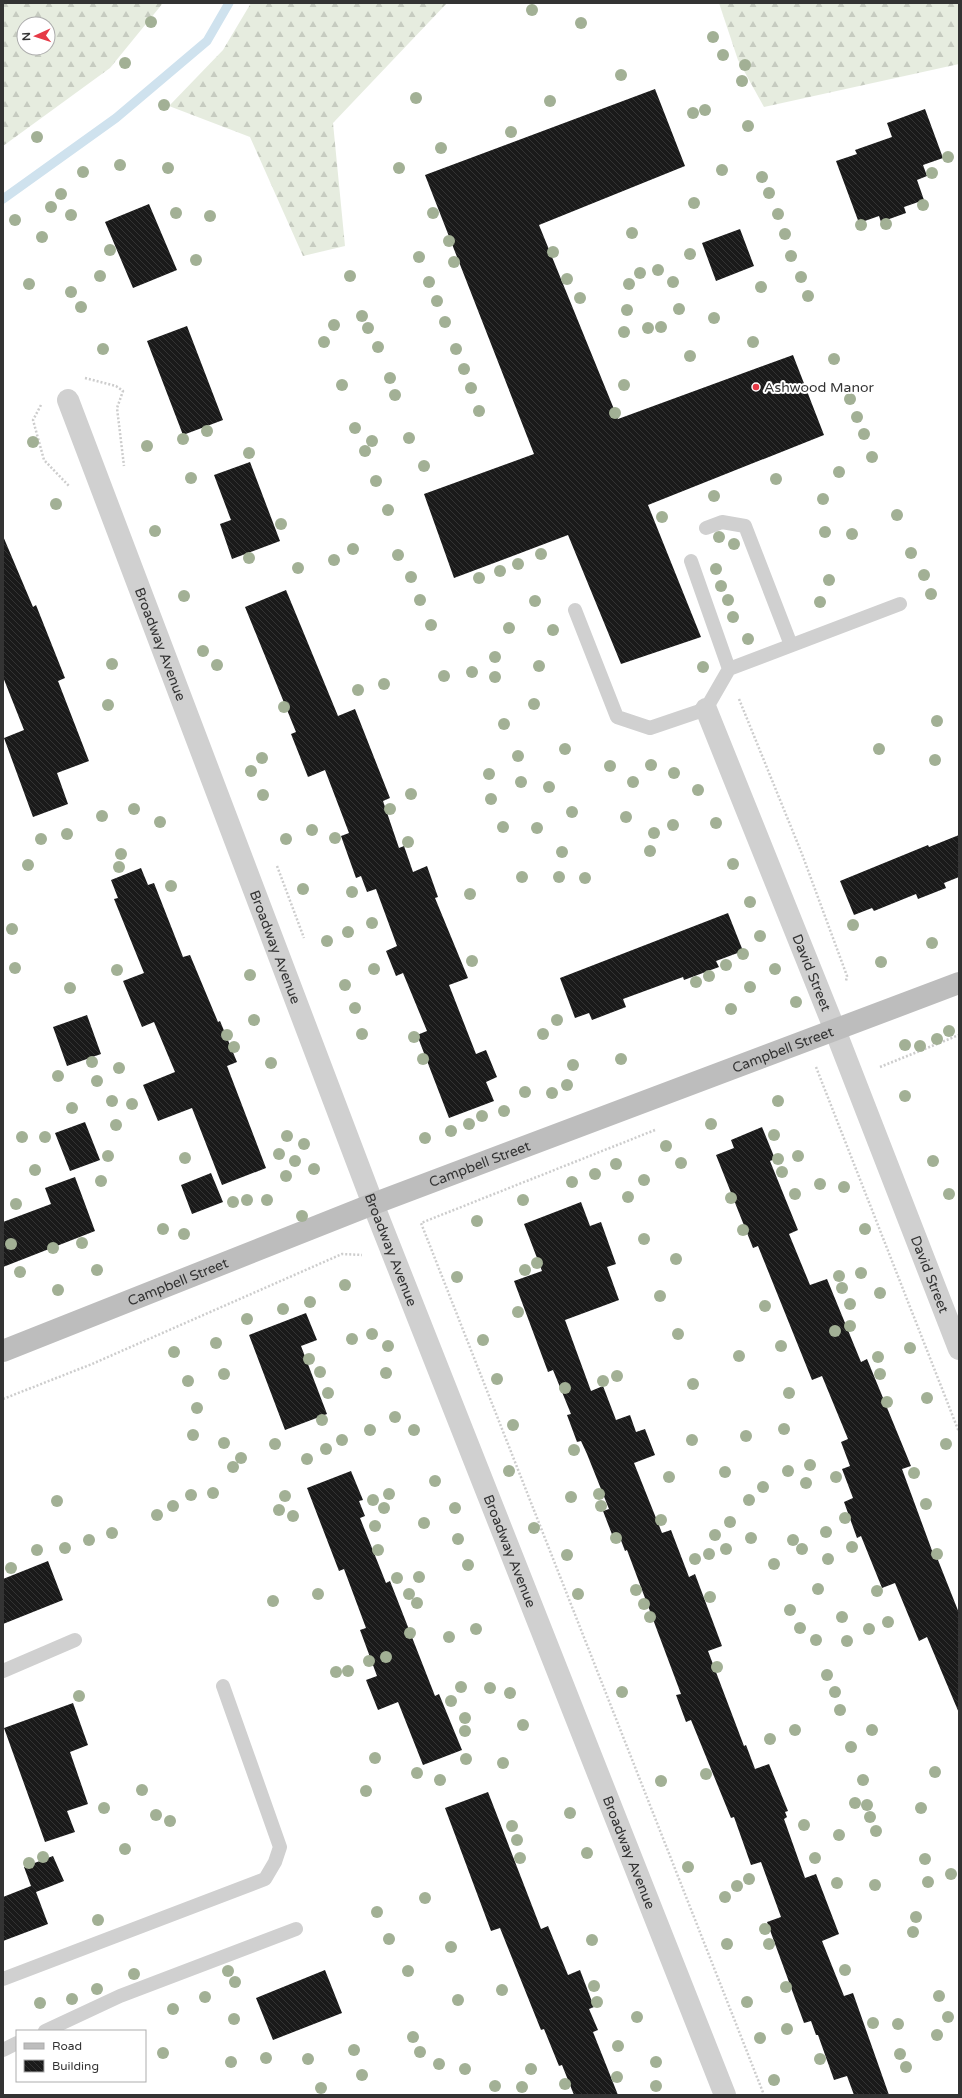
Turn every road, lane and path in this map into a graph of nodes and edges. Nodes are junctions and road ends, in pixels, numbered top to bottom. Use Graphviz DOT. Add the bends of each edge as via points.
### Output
graph roads {
  1 [pos="79,378"];
  2 [pos="44,399"];
  3 [pos="68,400"];
  4 [pos="125,473"];
  5 [pos="76,493"];
  6 [pos="706,528"];
  7 [pos="691,562"];
  8 [pos="900,604"];
  9 [pos="575,610"];
  10 [pos="792,645"];
  11 [pos="729,669"];
  12 [pos="738,698"];
  13 [pos="706,709"];
  14 [pos="276,865"];
  15 [pos="306,945"];
  16 [pos="959,984"];
  17 [pos="844,1027"];
  18 [pos="959,1035"];
  19 [pos="845,1055"];
  20 [pos="852,1075"];
  21 [pos="822,1084"];
  22 [pos="659,1128"];
  23 [pos="373,1204"];
  24 [pos="367,1255"];
  25 [pos="959,1349"];
  26 [pos="3,1352"];
  27 [pos="3,1399"];
  28 [pos="959,1432"];
  29 [pos="75,1640"];
  30 [pos="3,1671"];
  31 [pos="223,1686"];
  32 [pos="296,1929"];
  33 [pos="3,1979"];
  34 [pos="47,2030"];
  35 [pos="16,2044"];
  36 [pos="3,2050"];
  37 [pos="725,2095"];
  38 [pos="764,2095"];
  1 -- 4 [label="path" via="92,378 123,391 117,408"];
  2 -- 5 [label="path" via="33,420 44,460"];
  3 -- 23 [label="street, Broadway Avenue"];
  6 -- 10 [label="lane" via="722,522 745,526"];
  7 -- 11 [label="lane"];
  8 -- 10 [label="lane"];
  9 -- 13 [label="lane" via="617,717 650,728"];
  10 -- 11 [label="lane"];
  11 -- 13 [label="lane"];
  12 -- 17 [label="path" via="802,854 847,976 842,992"];
  13 -- 17 [label="street, David Street"];
  14 -- 15 [label="path"];
  16 -- 17 [label="street, Campbell Street"];
  17 -- 19 [label="street, David Street"];
  17 -- 23 [label="street, Campbell Street"];
  18 -- 20 [label="path" via="871,1071"];
  19 -- 20 [label="street, David Street"];
  19 -- 21 [label="path" via="815,1066"];
  20 -- 21 [label="path"];
  20 -- 25 [label="street, David Street"];
  21 -- 28 [label="path"];
  22 -- 38 [label="path" via="421,1223"];
  23 -- 26 [label="street, Campbell Street"];
  23 -- 37 [label="street, Broadway Avenue"];
  24 -- 27 [label="path" via="342,1254 92,1364"];
  29 -- 30 [label="lane"];
  31 -- 33 [label="lane" via="280,1847 275,1862 265,1878"];
  32 -- 34 [label="lane" via="120,1996"];
  35 -- 36 [label="lane"];
}
